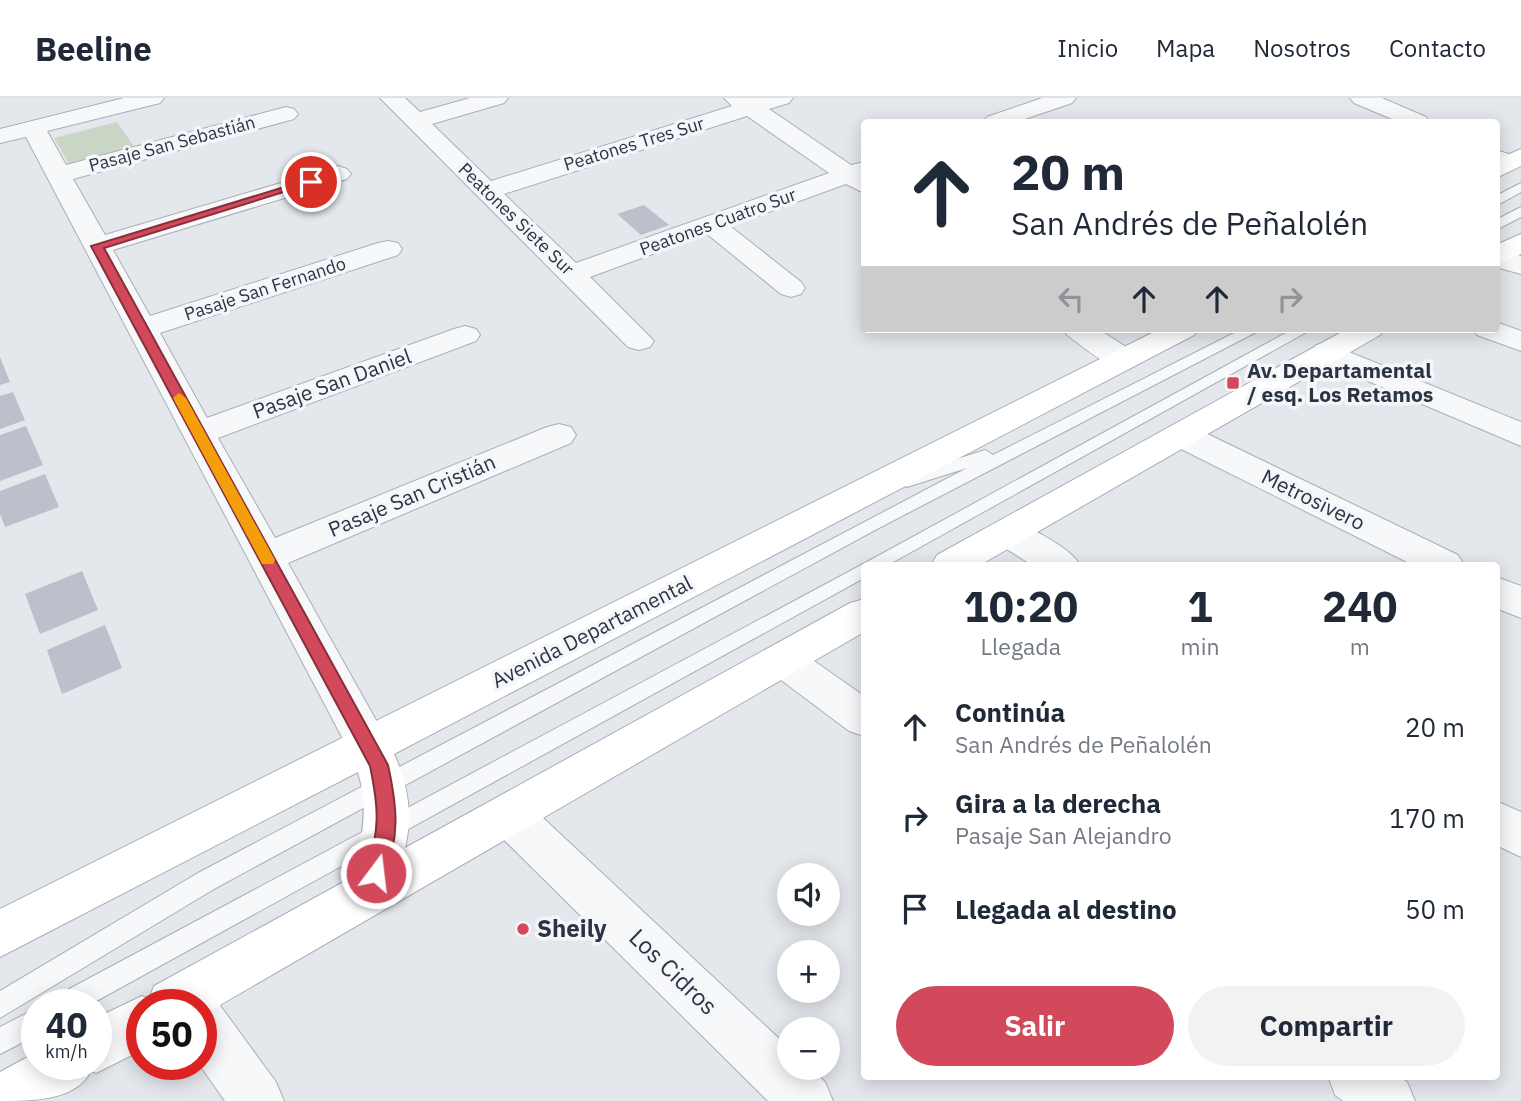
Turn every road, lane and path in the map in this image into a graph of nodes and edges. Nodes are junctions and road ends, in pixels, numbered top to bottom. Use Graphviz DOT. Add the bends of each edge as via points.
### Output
graph roads {
  1 [pos="152,98"];
  2 [pos="392,98"];
  3 [pos="496,98"];
  4 [pos="781,98"];
  5 [pos="1064,98"];
  6 [pos="1362,98"];
  7 [pos="743,103"];
  8 [pos="286,114"];
  9 [pos="1004,119"];
  10 [pos="1411,119"];
  11 [pos="415,121"];
  12 [pos="33,128"];
  13 [pos="0,136"];
  14 [pos="338,174"];
  15 [pos="59,175"];
  16 [pos="859,176"];
  17 [pos="1521,187"];
  18 [pos="487,191"];
  19 [pos="1500,200"];
  20 [pos="1521,211"];
  21 [pos="711,224"];
  22 [pos="1500,224"];
  23 [pos="1521,224"];
  24 [pos="1500,232"];
  25 [pos="1521,242"];
  26 [pos="97,246"];
  27 [pos="388,248"];
  28 [pos="1500,255"];
  29 [pos="1500,258"];
  30 [pos="1521,266"];
  31 [pos="572,274"];
  32 [pos="791,288"];
  33 [pos="142,329"];
  34 [pos="1084,333"];
  35 [pos="1175,333"];
  36 [pos="1246,333"];
  37 [pos="1351,333"];
  38 [pos="1498,333"];
  39 [pos="465,335"];
  40 [pos="639,341"];
  41 [pos="1316,341"];
  42 [pos="1521,342"];
  43 [pos="1123,359"];
  44 [pos="199,433"];
  45 [pos="559,435"];
  46 [pos="1181,435"];
  47 [pos="1521,435"];
  48 [pos="1036,440"];
  49 [pos="856,497"];
  50 [pos="1008,533"];
  51 [pos="266,557"];
  52 [pos="879,562"];
  53 [pos="955,562"];
  54 [pos="1057,562"];
  55 [pos="1439,562"];
  56 [pos="861,571"];
  57 [pos="1500,593"];
  58 [pos="1521,603"];
  59 [pos="861,616"];
  60 [pos="783,660"];
  61 [pos="861,717"];
  62 [pos="380,787"];
  63 [pos="509,815"];
  64 [pos="1500,823"];
  65 [pos="1521,836"];
  66 [pos="366,895"];
  67 [pos="0,934"];
  68 [pos="88,989"];
  69 [pos="212,989"];
  70 [pos="0,1005"];
  71 [pos="21,1030"];
  72 [pos="0,1041"];
  73 [pos="217,1055"];
  74 [pos="38,1080"];
  75 [pos="1359,1080"];
  76 [pos="1,1101"];
  77 [pos="257,1101"];
  78 [pos="806,1101"];
  79 [pos="1388,1101"];
  1 -- 12 [label="street"];
  2 -- 11 [label="street, Peatones Siete Sur"];
  3 -- 11 [label="street"];
  4 -- 7 [label="street, Peatones Tres Sur"];
  5 -- 9 [label="street"];
  6 -- 10 [label="street"];
  7 -- 16 [label="street"];
  7 -- 18 [label="street, Peatones Tres Sur"];
  8 -- 15 [label="street, Pasaje San Sebastián"];
  11 -- 18 [label="street, Peatones Siete Sur"];
  12 -- 13 [label="street"];
  12 -- 15 [label="street"];
  14 -- 26 [label="street"];
  15 -- 26 [label="street"];
  16 -- 21 [label="street, Peatones Cuatro Sur"];
  17 -- 19 [label="lane"];
  18 -- 31 [label="street, Peatones Siete Sur"];
  20 -- 22 [label="lane"];
  21 -- 31 [label="street, Peatones Cuatro Sur"];
  21 -- 32 [label="street"];
  23 -- 24 [label="lane"];
  25 -- 28 [label="main road"];
  26 -- 33 [label="street"];
  27 -- 33 [label="street, Pasaje San Fernando"];
  29 -- 30 [label="street"];
  31 -- 40 [label="street, Peatones Siete Sur"];
  33 -- 44 [label="street"];
  34 -- 43 [label="street"];
  35 -- 43 [label="main road, Avenida Departamental"];
  36 -- 48 [label="lane"];
  37 -- 41 [label="main road"];
  38 -- 42 [label="street"];
  39 -- 44 [label="street, Pasaje San Daniel"];
  41 -- 46 [label="main road"];
  41 -- 47 [label="street"];
  41 -- 52 [label="lane"];
  43 -- 49 [label="main road, Avenida Departamental"];
  44 -- 51 [label="street"];
  45 -- 51 [label="street, Pasaje San Cristián"];
  46 -- 50 [label="main road"];
  46 -- 55 [label="street, Metrosivero"];
  48 -- 49 [label="lane"];
  48 -- 62 [label="lane"];
  49 -- 62 [label="main road, Avenida Departamental"];
  50 -- 53 [label="main road"];
  50 -- 54 [label="street"];
  51 -- 62 [label="street"];
  56 -- 62 [label="lane"];
  57 -- 58 [label="street"];
  59 -- 60 [label="main road"];
  60 -- 61 [label="street"];
  60 -- 63 [label="main road"];
  62 -- 66 [label="main road" via="383,850"];
  62 -- 67 [label="main road, Avenida Departamental"];
  62 -- 68 [label="lane"];
  62 -- 70 [label="lane" via="206,881"];
  63 -- 66 [label="main road"];
  63 -- 78 [label="street, Los Cidros"];
  64 -- 65 [label="street"];
  66 -- 69 [label="main road"];
  71 -- 72 [label="lane"];
  73 -- 77 [label="street"];
  74 -- 76 [label="main road"];
  75 -- 79 [label="street"];
}
